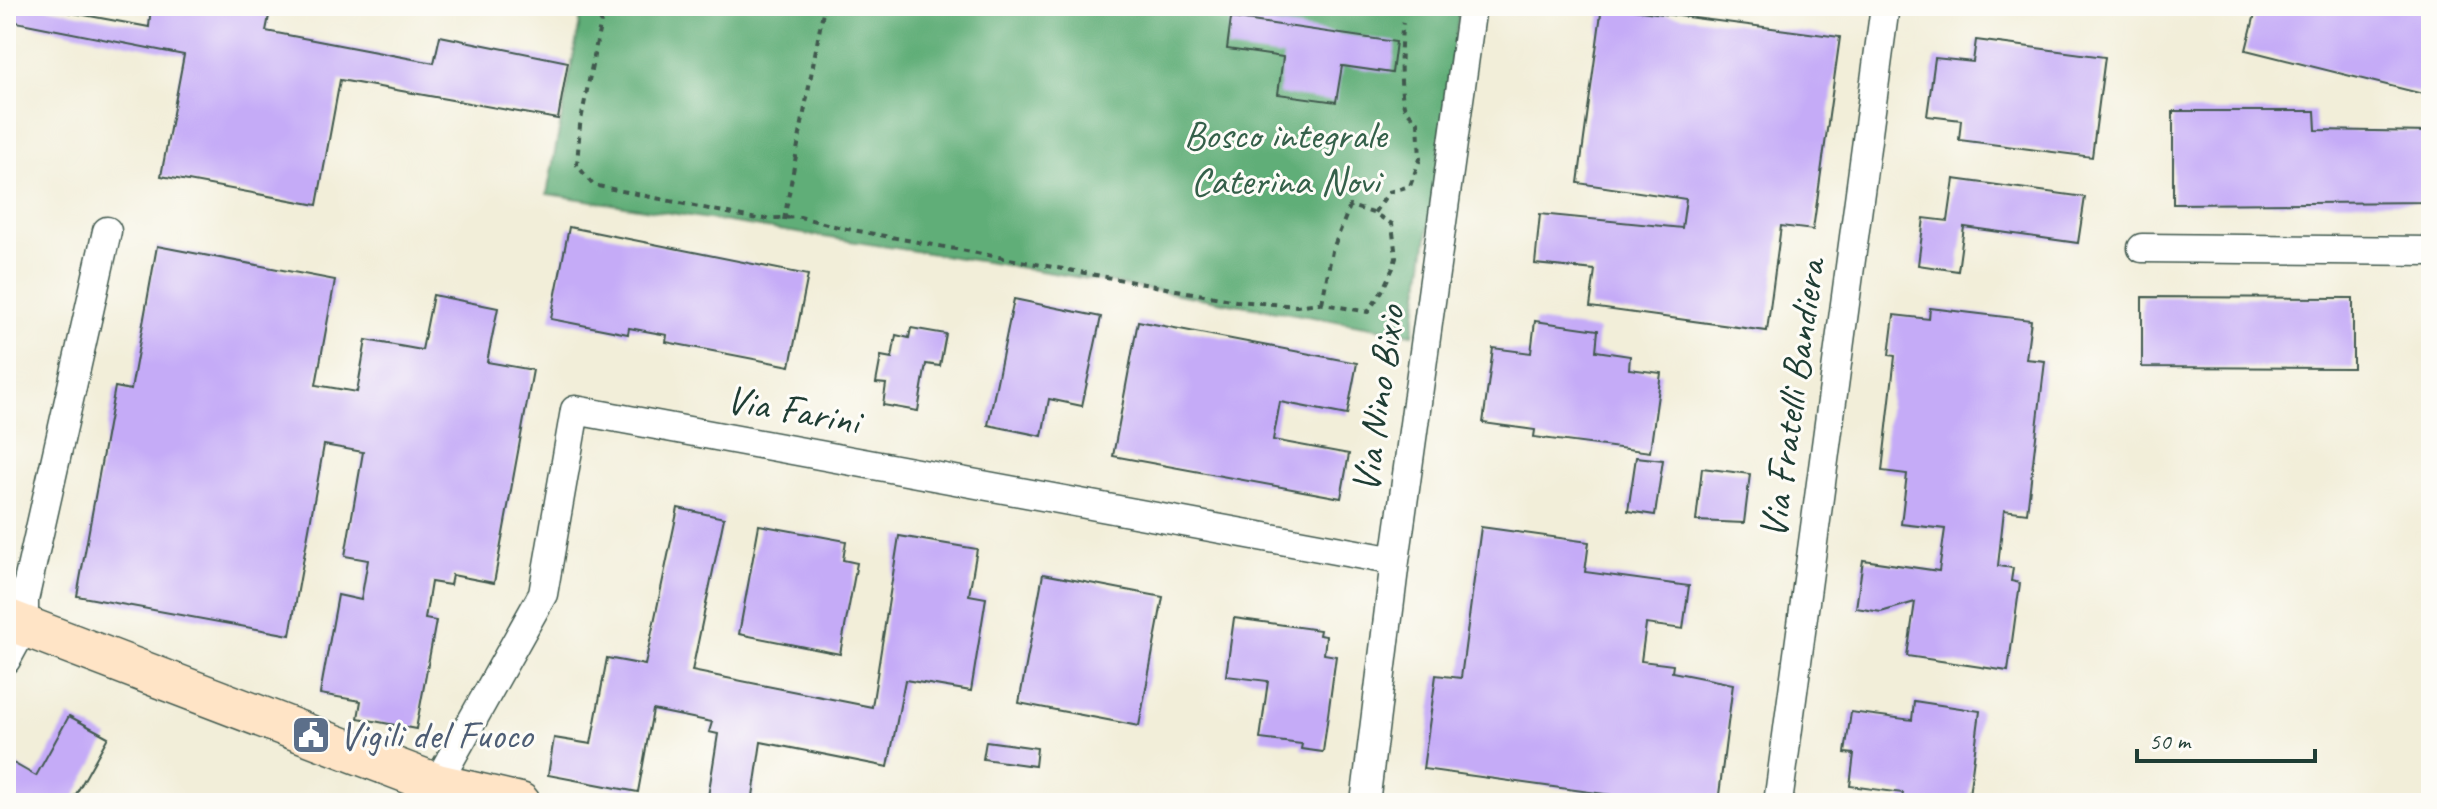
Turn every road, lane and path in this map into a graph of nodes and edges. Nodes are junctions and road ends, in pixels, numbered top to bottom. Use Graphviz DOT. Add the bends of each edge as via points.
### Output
graph roads {
  1 [pos="604,6"];
  2 [pos="824,6"];
  3 [pos="1472,6"];
  4 [pos="1885,6"];
  5 [pos="1403,23"];
  6 [pos="1374,213"];
  7 [pos="784,220"];
  8 [pos="107,231"];
  9 [pos="2142,248"];
  10 [pos="2431,251"];
  11 [pos="1322,303"];
  12 [pos="1395,561"];
  13 [pos="12,636"];
  14 [pos="431,794"];
  15 [pos="520,803"];
  16 [pos="1365,803"];
  17 [pos="1778,803"];
  1 -- 7 [label="path" via="577,165 593,185"];
  2 -- 7 [label="path"];
  3 -- 12 [label="street, Via Nino Bixio"];
  4 -- 17 [label="street, Via Fratelli Bandiera"];
  5 -- 6 [label="path" via="1402,100 1418,122 1420,159 1410,186 1389,192"];
  6 -- 11 [label="path" via="1350,206 1332,251"];
  6 -- 11 [label="path" via="1392,224 1396,258 1382,291 1368,312"];
  7 -- 11 [label="path" via="800,217 1236,301"];
  8 -- 13 [label="street"];
  9 -- 10 [label="street"];
  12 -- 14 [label="street, Via Farini" via="575,410 543,594"];
  12 -- 16 [label="street, Via Nino Bixio"];
  13 -- 14 [label="street"];
  14 -- 15 [label="street"];
}
